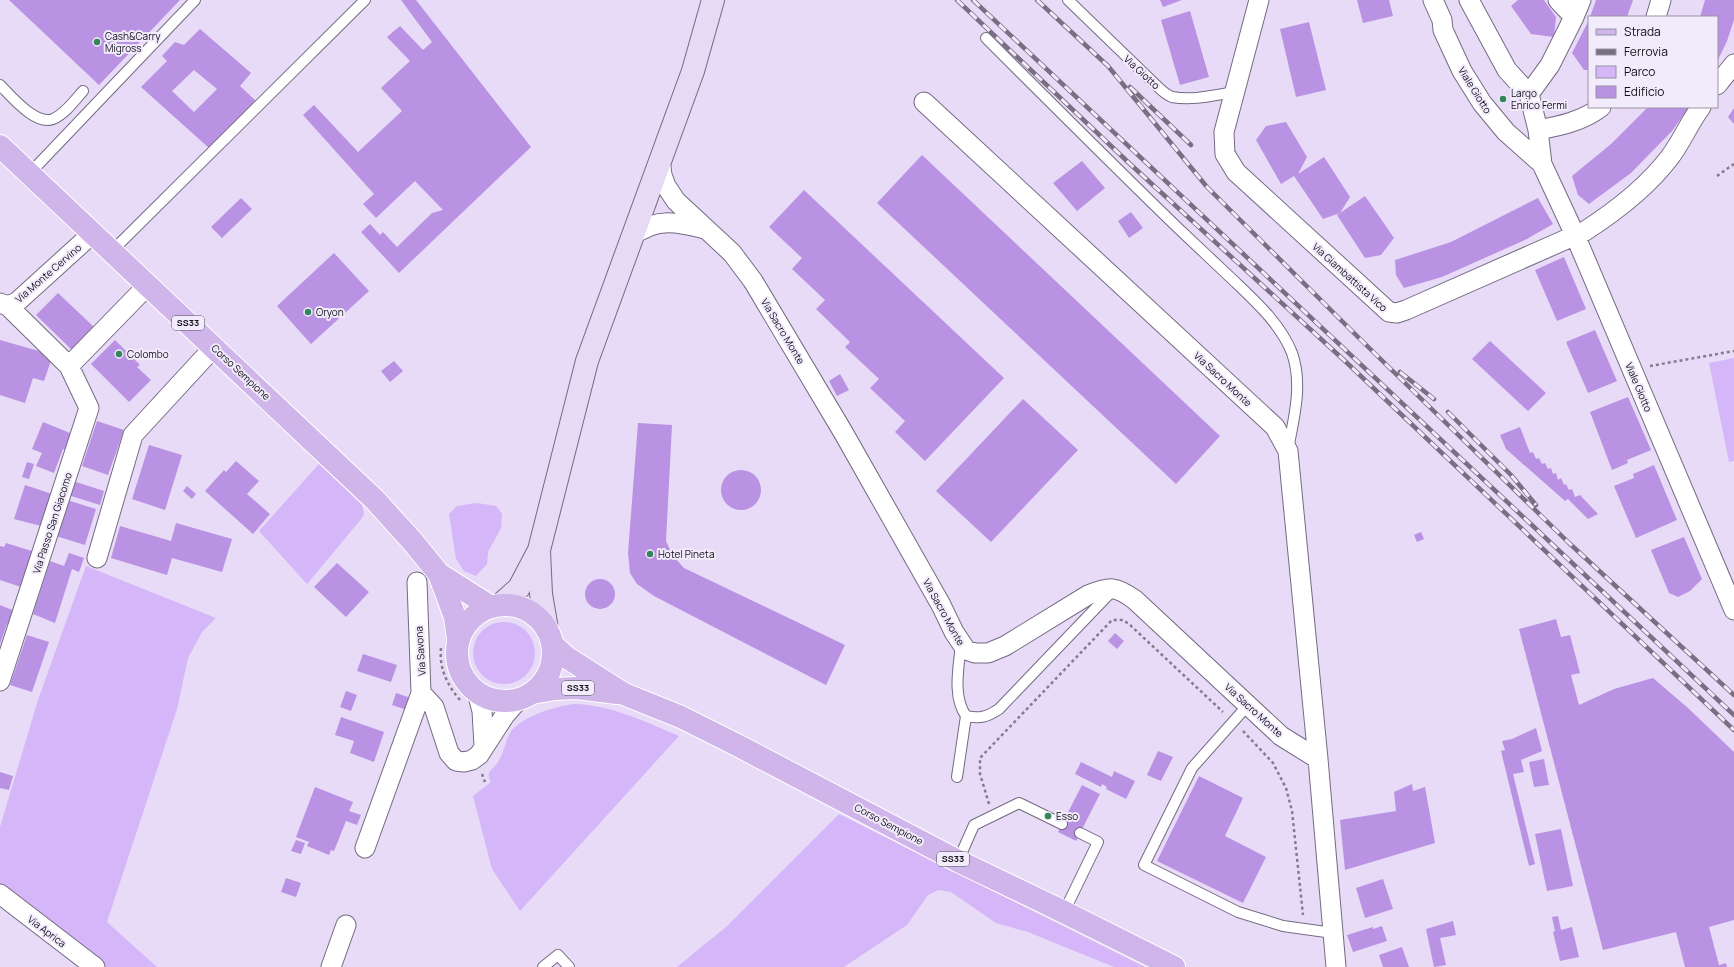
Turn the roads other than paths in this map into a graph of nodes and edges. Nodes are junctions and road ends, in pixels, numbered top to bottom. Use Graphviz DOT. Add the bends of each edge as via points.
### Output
graph roads {
  1 [pos="195,0"];
  2 [pos="365,0"];
  3 [pos="714,0"];
  4 [pos="1068,0"];
  5 [pos="1259,0"];
  6 [pos="1433,0"];
  7 [pos="1469,0"];
  8 [pos="1558,0"];
  9 [pos="1660,0"];
  10 [pos="1578,8"];
  11 [pos="1656,16"];
  12 [pos="986,38"];
  13 [pos="1734,64"];
  14 [pos="1718,84"];
  15 [pos="0,85"];
  16 [pos="83,91"];
  17 [pos="1235,92"];
  18 [pos="1529,94"];
  19 [pos="924,102"];
  20 [pos="1600,108"];
  21 [pos="1700,108"];
  22 [pos="1538,130"];
  23 [pos="0,146"];
  24 [pos="660,159"];
  25 [pos="1542,164"];
  26 [pos="30,173"];
  27 [pos="705,229"];
  28 [pos="93,233"];
  29 [pos="1575,235"];
  30 [pos="632,236"];
  31 [pos="112,251"];
  32 [pos="148,285"];
  33 [pos="4,305"];
  34 [pos="214,348"];
  35 [pos="69,366"];
  36 [pos="1288,451"];
  37 [pos="539,550"];
  38 [pos="97,558"];
  39 [pos="439,574"];
  40 [pos="417,582"];
  41 [pos="1115,588"];
  42 [pos="496,606"];
  43 [pos="1734,610"];
  44 [pos="550,637"];
  45 [pos="458,639"];
  46 [pos="961,644"];
  47 [pos="0,682"];
  48 [pos="477,692"];
  49 [pos="421,693"];
  50 [pos="624,694"];
  51 [pos="526,696"];
  52 [pos="1248,705"];
  53 [pos="966,716"];
  54 [pos="484,746"];
  55 [pos="1318,759"];
  56 [pos="957,777"];
  57 [pos="1062,824"];
  58 [pos="1080,833"];
  59 [pos="365,848"];
  60 [pos="958,861"];
  61 [pos="0,894"];
  62 [pos="1064,912"];
  63 [pos="346,925"];
  64 [pos="1333,932"];
  65 [pos="95,967"];
  66 [pos="331,967"];
  67 [pos="542,967"];
  68 [pos="569,967"];
  69 [pos="1174,967"];
  70 [pos="1336,967"];
  1 -- 26 [label="lane"];
  2 -- 31 [label="lane"];
  3 -- 24 [label="street" via="693,71"];
  4 -- 17 [label="lane, Via Giotto" via="1171,97 1209,97"];
  5 -- 17 [label="street"];
  6 -- 25 [label="street, Viale Giotto" via="1442,20 1443,30 1462,71 1482,103 1506,132"];
  7 -- 18 [label="street, Viale Giotto" via="1507,70"];
  8 -- 10 [label="street"];
  9 -- 11 [label="street"];
  10 -- 18 [label="street" via="1550,65"];
  12 -- 36 [label="lane" via="1278,326 1290,350 1296,370 1296,410"];
  13 -- 14 [label="street"];
  15 -- 16 [label="lane" via="33,116 43,120 58,117"];
  17 -- 29 [label="street, Via Giambattista Vico" via="1226,123 1224,147 1227,160 1236,172 1392,314"];
  18 -- 22 [label="street, Viale Giotto"];
  19 -- 36 [label="street, Via Sacro Monte" via="1275,427"];
  20 -- 22 [label="street" via="1574,122"];
  21 -- 29 [label="street" via="1661,168 1610,213"];
  22 -- 25 [label="street, Viale Giotto"];
  23 -- 26 [label="main road, Corso Sempione / SS33"];
  24 -- 27 [label="street, Via Sacro Monte" via="666,186 677,202"];
  24 -- 30 [label="street"];
  25 -- 29 [label="street, Viale Giotto"];
  26 -- 28 [label="main road, Corso Sempione / SS33"];
  27 -- 30 [label="street, Via Sacro Monte" via="669,222 656,223"];
  27 -- 46 [label="street, Via Sacro Monte" via="732,252 753,281 843,432"];
  28 -- 31 [label="main road, Corso Sempione / SS33"];
  28 -- 33 [label="street, Via Monte Cervino" via="17,302"];
  29 -- 43 [label="street, Viale Giotto"];
  30 -- 37 [label="street" via="588,361"];
  31 -- 32 [label="main road, Corso Sempione / SS33"];
  32 -- 34 [label="main road, Corso Sempione / SS33"];
  32 -- 35 [label="street"];
  33 -- 35 [label="street, Via Passo San Giacomo"];
  34 -- 38 [label="street" via="133,435"];
  34 -- 39 [label="main road, Corso Sempione / SS33" via="375,500 414,542"];
  35 -- 47 [label="street, Via Passo San Giacomo" via="89,408"];
  36 -- 55 [label="street, Via Sacro Monte"];
  37 -- 42 [label="street" via="519,588"];
  37 -- 44 [label="street" via="542,602"];
  39 -- 42 [label="main road, Corso Sempione / SS33"];
  39 -- 45 [label="main road, Corso Sempione / SS33" via="455,617"];
  40 -- 49 [label="street, Via Savona"];
  41 -- 46 [label="street, Via Sacro Monte" via="1088,595 1005,646 988,653 966,650"];
  41 -- 52 [label="street, Via Sacro Monte" via="1135,600"];
  41 -- 53 [label="lane" via="999,709 988,716"];
  42 -- 44 [label="main road" via="510,605 524,609 537,617"];
  42 -- 45 [label="main road" via="480,611 471,618"];
  44 -- 50 [label="main road, Corso Sempione / SS33" via="578,666"];
  44 -- 51 [label="main road" via="553,658 549,672 542,684"];
  45 -- 48 [label="main road" via="457,665 462,677"];
  46 -- 53 [label="lane" via="958,685 961,709"];
  48 -- 51 [label="main road" via="493,700 506,702"];
  48 -- 54 [label="street" via="482,711"];
  49 -- 54 [label="street" via="434,708 450,753 456,761 472,760 479,755"];
  49 -- 59 [label="street, Via Savona"];
  50 -- 51 [label="main road, Corso Sempione / SS33" via="577,688 555,689"];
  50 -- 60 [label="main road, Corso Sempione / SS33" via="681,717"];
  51 -- 54 [label="street" via="505,715"];
  52 -- 55 [label="street, Via Sacro Monte" via="1280,736"];
  52 -- 64 [label="lane" via="1192,768 1144,865 1238,912 1282,926"];
  53 -- 56 [label="lane"];
  55 -- 64 [label="street, Via Sacro Monte"];
  57 -- 60 [label="lane" via="1019,803 974,825"];
  58 -- 62 [label="lane" via="1098,842"];
  60 -- 62 [label="main road, Corso Sempione / SS33"];
  61 -- 65 [label="street, Via Aprica"];
  62 -- 69 [label="main road, Corso Sempione / SS33"];
  63 -- 66 [label="street"];
  64 -- 70 [label="street, Via Sacro Monte"];
  67 -- 68 [label="lane" via="558,955"];
}
